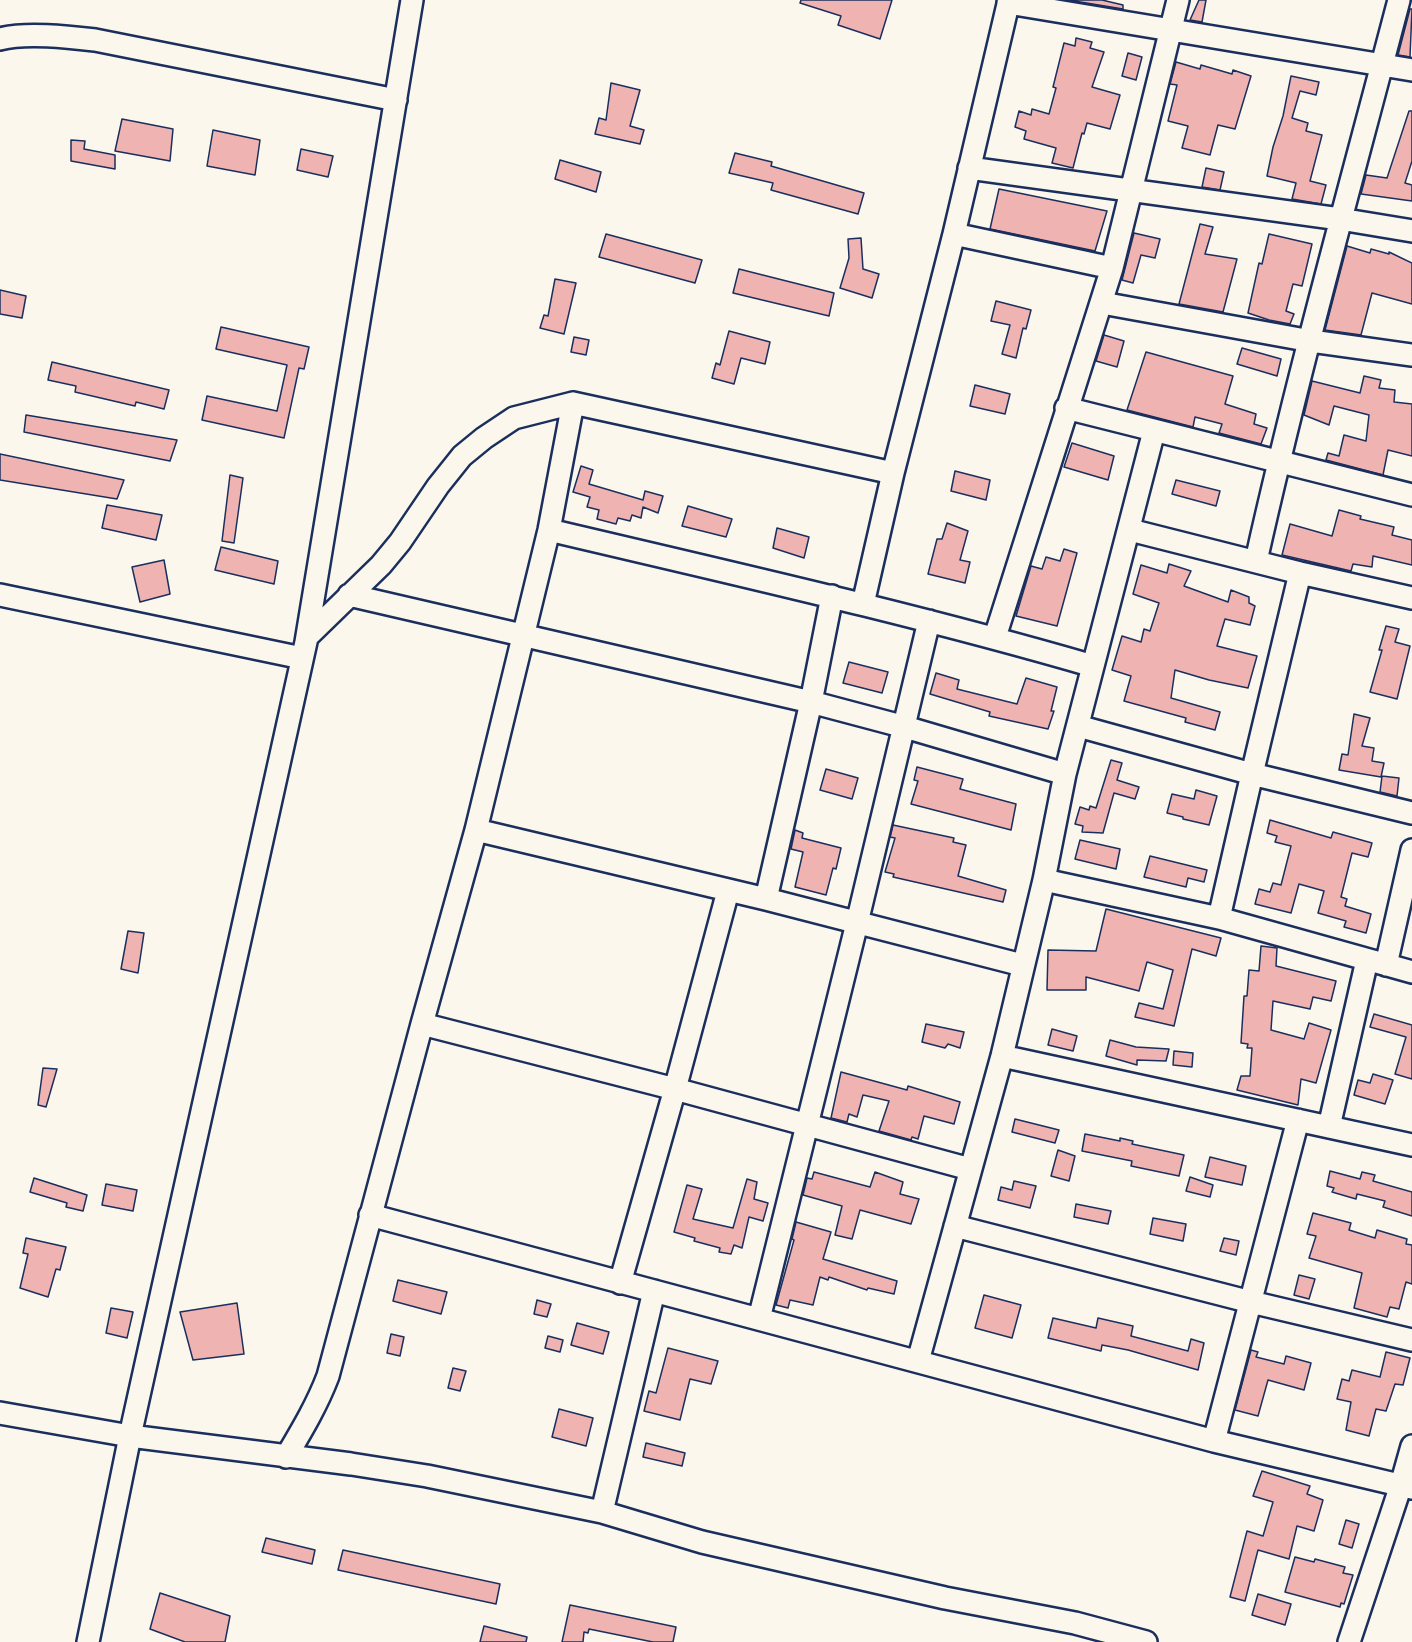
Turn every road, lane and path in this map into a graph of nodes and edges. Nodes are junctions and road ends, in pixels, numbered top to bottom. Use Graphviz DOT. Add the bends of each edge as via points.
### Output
graph roads {
  1 [pos="412,0"];
  2 [pos="1178,0"];
  3 [pos="1400,0"];
  4 [pos="1009,2"];
  5 [pos="1171,31"];
  6 [pos="0,39"];
  7 [pos="1382,65"];
  8 [pos="1412,70"];
  9 [pos="396,100"];
  10 [pos="969,168"];
  11 [pos="1132,192"];
  12 [pos="1340,219"];
  13 [pos="1412,231"];
  14 [pos="954,234"];
  15 [pos="1112,268"];
  16 [pos="1102,303"];
  17 [pos="1311,341"];
  18 [pos="1412,355"];
  19 [pos="573,403"];
  20 [pos="1066,408"];
  21 [pos="1154,432"];
  22 [pos="1279,460"];
  23 [pos="893,473"];
  24 [pos="1412,495"];
  25 [pos="549,530"];
  26 [pos="1130,530"];
  27 [pos="1256,561"];
  28 [pos="1300,573"];
  29 [pos="0,595"];
  30 [pos="349,595"];
  31 [pos="832,596"];
  32 [pos="1412,598"];
  33 [pos="863,604"];
  34 [pos="929,621"];
  35 [pos="523,635"];
  36 [pos="307,637"];
  37 [pos="995,637"];
  38 [pos="302,658"];
  39 [pos="1093,666"];
  40 [pos="811,702"];
  41 [pos="1078,726"];
  42 [pos="905,727"];
  43 [pos="1065,774"];
  44 [pos="1252,774"];
  45 [pos="1412,813"];
  46 [pos="476,830"];
  47 [pos="1412,850"];
  48 [pos="1044,880"];
  49 [pos="728,891"];
  50 [pos="766,899"];
  51 [pos="1220,918"];
  52 [pos="857,923"];
  53 [pos="1376,963"];
  54 [pos="1022,965"];
  55 [pos="1412,972"];
  56 [pos="422,1024"];
  57 [pos="1002,1056"];
  58 [pos="675,1089"];
  59 [pos="1298,1120"];
  60 [pos="806,1124"];
  61 [pos="1329,1127"];
  62 [pos="1412,1145"];
  63 [pos="970,1168"];
  64 [pos="370,1215"];
  65 [pos="955,1226"];
  66 [pos="620,1283"];
  67 [pos="654,1291"];
  68 [pos="1251,1302"];
  69 [pos="759,1318"];
  70 [pos="1412,1340"];
  71 [pos="918,1361"];
  72 [pos="0,1413"];
  73 [pos="129,1436"];
  74 [pos="1215,1441"];
  75 [pos="1412,1446"];
  76 [pos="286,1457"];
  77 [pos="1406,1487"];
  78 [pos="602,1512"];
  79 [pos="88,1642"];
  80 [pos="1146,1642"];
  81 [pos="1348,1642"];
  1 -- 9 [label="street"];
  2 -- 5 [label="street"];
  3 -- 7 [label="street"];
  4 -- 5 [label="street"];
  4 -- 10 [label="street"];
  5 -- 7 [label="street"];
  5 -- 11 [label="street"];
  6 -- 9 [label="street" via="22,36 95,40"];
  7 -- 8 [label="street"];
  7 -- 12 [label="street"];
  9 -- 36 [label="street"];
  10 -- 11 [label="street"];
  10 -- 14 [label="street"];
  11 -- 12 [label="street"];
  11 -- 15 [label="street"];
  12 -- 13 [label="street"];
  12 -- 17 [label="street"];
  14 -- 15 [label="street"];
  14 -- 23 [label="street"];
  15 -- 16 [label="street"];
  16 -- 17 [label="street"];
  16 -- 20 [label="street"];
  17 -- 18 [label="street"];
  17 -- 22 [label="street"];
  19 -- 23 [label="street"];
  19 -- 25 [label="street"];
  19 -- 30 [label="street" via="514,418 462,456 400,542"];
  20 -- 21 [label="street"];
  20 -- 37 [label="street"];
  21 -- 22 [label="street"];
  21 -- 26 [label="street"];
  22 -- 24 [label="street"];
  22 -- 27 [label="street"];
  23 -- 33 [label="street"];
  25 -- 31 [label="street"];
  25 -- 35 [label="street"];
  26 -- 27 [label="street"];
  26 -- 39 [label="street"];
  27 -- 28 [label="street"];
  28 -- 32 [label="street"];
  28 -- 44 [label="street"];
  29 -- 38 [label="street"];
  30 -- 35 [label="street"];
  30 -- 36 [label="street"];
  31 -- 33 [label="street"];
  31 -- 40 [label="street"];
  33 -- 34 [label="street"];
  34 -- 37 [label="street"];
  34 -- 42 [label="street"];
  35 -- 40 [label="street"];
  35 -- 46 [label="street"];
  36 -- 38 [label="street"];
  37 -- 39 [label="street"];
  38 -- 73 [label="street"];
  39 -- 41 [label="street"];
  40 -- 42 [label="street"];
  40 -- 50 [label="street"];
  41 -- 43 [label="street"];
  41 -- 44 [label="street"];
  42 -- 43 [label="street"];
  42 -- 52 [label="street"];
  43 -- 48 [label="street"];
  44 -- 45 [label="street"];
  44 -- 51 [label="street"];
  46 -- 49 [label="street"];
  46 -- 56 [label="street"];
  47 -- 53 [label="street"];
  48 -- 51 [label="street"];
  48 -- 54 [label="street"];
  49 -- 50 [label="street"];
  49 -- 58 [label="street"];
  50 -- 52 [label="street"];
  51 -- 53 [label="street"];
  52 -- 54 [label="street"];
  52 -- 60 [label="street"];
  53 -- 55 [label="street"];
  53 -- 61 [label="street"];
  54 -- 57 [label="street"];
  56 -- 58 [label="street"];
  56 -- 64 [label="street"];
  57 -- 59 [label="street"];
  57 -- 63 [label="street"];
  58 -- 60 [label="street"];
  58 -- 66 [label="street"];
  59 -- 61 [label="street"];
  59 -- 68 [label="street"];
  60 -- 63 [label="street"];
  60 -- 69 [label="street"];
  61 -- 62 [label="street"];
  63 -- 65 [label="street"];
  64 -- 66 [label="street"];
  64 -- 76 [label="street" via="328,1376 320,1398"];
  65 -- 68 [label="street"];
  65 -- 71 [label="street"];
  66 -- 67 [label="street"];
  67 -- 69 [label="street"];
  67 -- 78 [label="street"];
  68 -- 70 [label="street"];
  68 -- 74 [label="street"];
  69 -- 71 [label="street"];
  71 -- 74 [label="street"];
  72 -- 73 [label="street"];
  73 -- 76 [label="street"];
  73 -- 79 [label="street"];
  74 -- 77 [label="street"];
  75 -- 77 [label="street"];
  76 -- 78 [label="street" via="427,1476"];
  77 -- 81 [label="street"];
  78 -- 80 [label="street" via="702,1542"];
}
